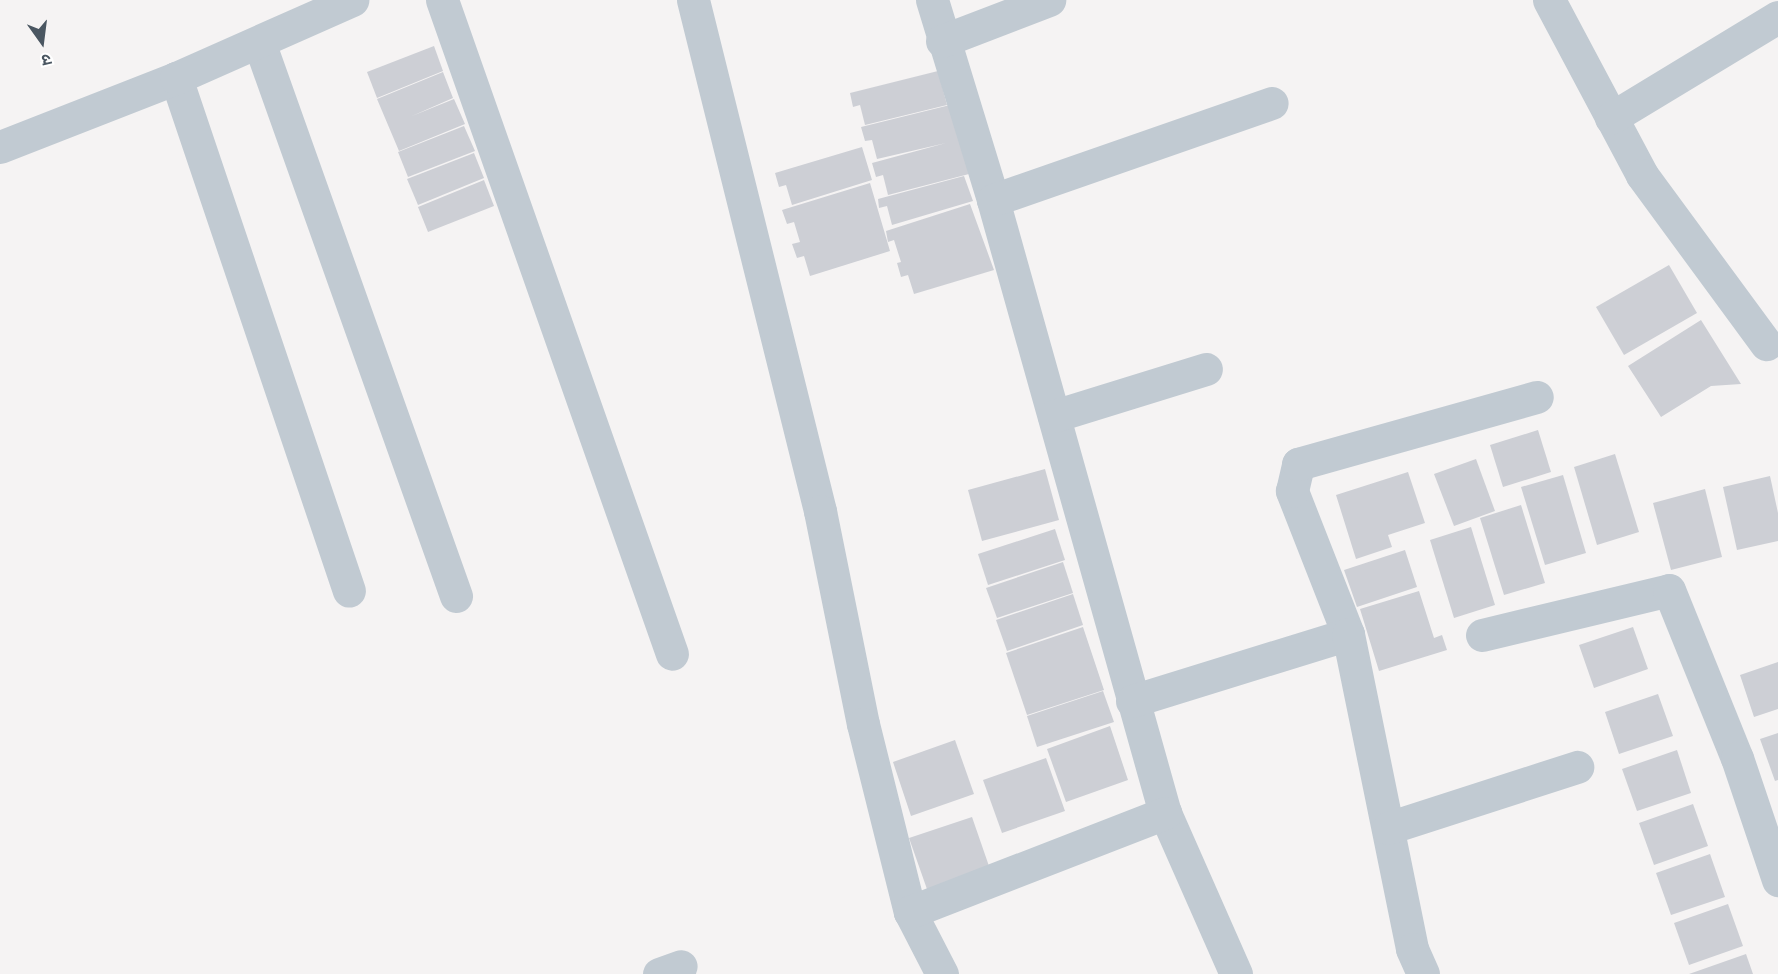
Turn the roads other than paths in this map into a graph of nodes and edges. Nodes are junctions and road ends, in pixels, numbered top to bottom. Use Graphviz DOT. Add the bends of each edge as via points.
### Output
graph roads {
  1 [pos="352,0"];
  2 [pos="442,0"];
  3 [pos="693,0"];
  4 [pos="932,0"];
  5 [pos="1049,0"];
  6 [pos="1549,0"];
  7 [pos="309,8"];
  8 [pos="1778,17"];
  9 [pos="942,40"];
  10 [pos="259,42"];
  11 [pos="176,78"];
  12 [pos="1272,103"];
  13 [pos="1611,118"];
  14 [pos="0,147"];
  15 [pos="993,200"];
  16 [pos="1766,344"];
  17 [pos="1206,369"];
  18 [pos="1537,397"];
  19 [pos="1054,416"];
  20 [pos="349,591"];
  21 [pos="456,596"];
  22 [pos="1348,634"];
  23 [pos="1482,635"];
  24 [pos="672,654"];
  25 [pos="1132,701"];
  26 [pos="1577,768"];
  27 [pos="1165,813"];
  28 [pos="1388,828"];
  29 [pos="1778,880"];
  30 [pos="910,912"];
  31 [pos="942,974"];
  32 [pos="1236,974"];
  33 [pos="1424,974"];
  1 -- 7 [label="street"];
  2 -- 24 [label="street"];
  3 -- 30 [label="street" via="820,511 863,724"];
  4 -- 9 [label="street"];
  5 -- 9 [label="street"];
  6 -- 13 [label="street"];
  7 -- 10 [label="street"];
  8 -- 13 [label="street"];
  9 -- 15 [label="street"];
  10 -- 11 [label="street"];
  10 -- 21 [label="street"];
  11 -- 14 [label="street"];
  11 -- 20 [label="street"];
  12 -- 15 [label="street"];
  13 -- 16 [label="street" via="1642,175"];
  15 -- 19 [label="street"];
  17 -- 19 [label="street"];
  18 -- 22 [label="street" via="1298,464 1292,491"];
  19 -- 25 [label="street"];
  22 -- 25 [label="street"];
  22 -- 28 [label="street"];
  23 -- 29 [label="street" via="1668,590 1737,758"];
  25 -- 27 [label="street"];
  26 -- 28 [label="street"];
  27 -- 30 [label="street"];
  27 -- 32 [label="street"];
  28 -- 33 [label="street" via="1412,949"];
  30 -- 31 [label="street"];
}
